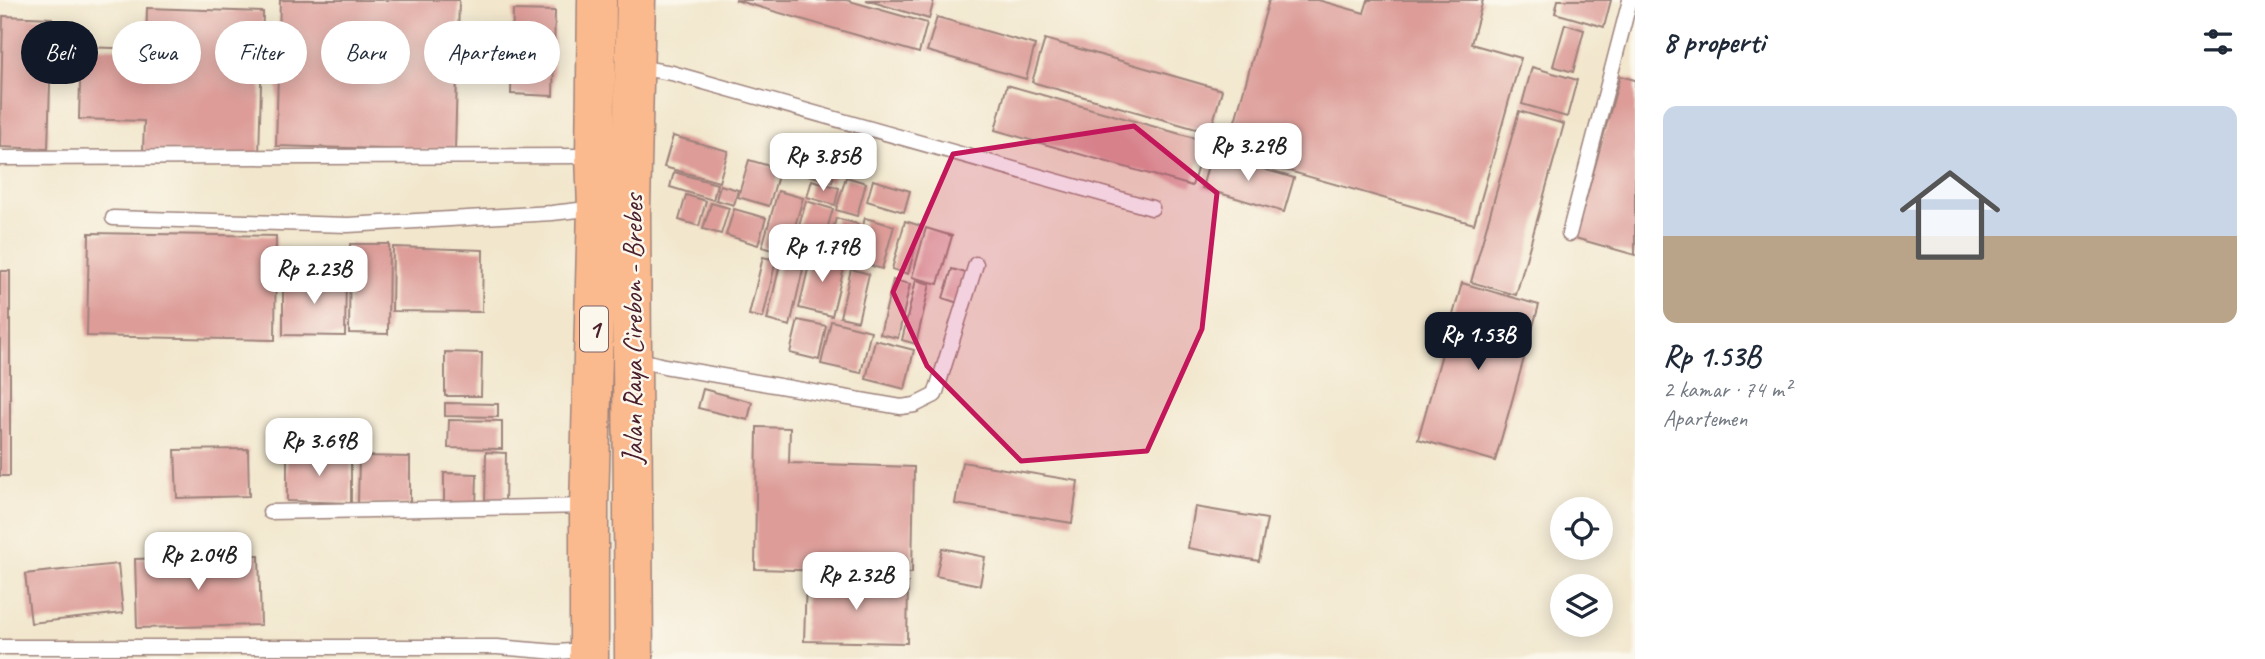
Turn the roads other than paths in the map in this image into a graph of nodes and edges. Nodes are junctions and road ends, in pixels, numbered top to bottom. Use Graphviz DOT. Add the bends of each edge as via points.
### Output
graph roads {
  1 [pos="597,0"];
  2 [pos="636,0"];
  3 [pos="1630,0"];
  4 [pos="618,66"];
  5 [pos="595,156"];
  6 [pos="0,158"];
  7 [pos="614,208"];
  8 [pos="1152,208"];
  9 [pos="113,218"];
  10 [pos="1569,234"];
  11 [pos="976,264"];
  12 [pos="631,357"];
  13 [pos="590,506"];
  14 [pos="270,512"];
  15 [pos="0,647"];
  16 [pos="589,654"];
  17 [pos="634,659"];
  1 -- 4 [label="highway, Jalan Raya Cirebon - Brebes / 1"];
  2 -- 4 [label="highway, Jalan Raya Cirebon - Brebes / 1"];
  3 -- 10 [label="lane"];
  4 -- 5 [label="highway, Jalan Raya Cirebon - Brebes / 1"];
  4 -- 7 [label="highway, Jalan Raya Cirebon - Brebes / 1"];
  4 -- 8 [label="lane" via="672,73"];
  5 -- 6 [label="lane"];
  5 -- 7 [label="highway, Jalan Raya Cirebon - Brebes / 1"];
  7 -- 9 [label="lane" via="348,225"];
  7 -- 12 [label="highway, Jalan Raya Cirebon - Brebes / 1"];
  7 -- 13 [label="highway, Jalan Raya Cirebon - Brebes / 1"];
  11 -- 12 [label="lane" via="935,395 915,405 901,407"];
  12 -- 17 [label="highway, Jalan Raya Cirebon - Brebes / 1"];
  13 -- 14 [label="lane"];
  13 -- 16 [label="highway, Jalan Raya Cirebon - Brebes / 1"];
  15 -- 16 [label="lane" via="497,647"];
}
